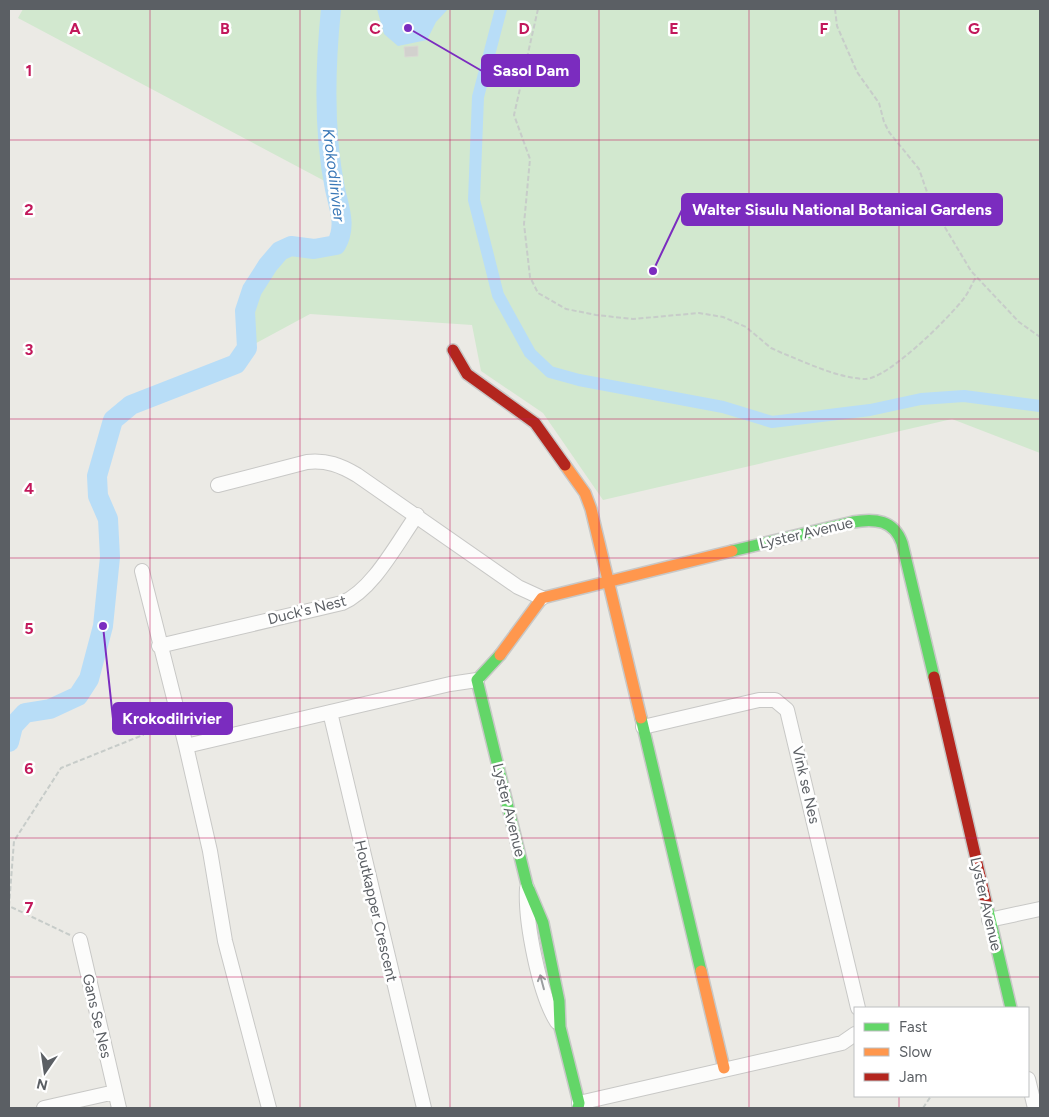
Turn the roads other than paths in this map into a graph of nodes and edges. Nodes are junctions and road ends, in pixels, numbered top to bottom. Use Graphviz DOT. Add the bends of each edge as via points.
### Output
graph roads {
  1 [pos="453,350"];
  2 [pos="218,485"];
  3 [pos="417,516"];
  4 [pos="142,570"];
  5 [pos="609,580"];
  6 [pos="542,598"];
  7 [pos="159,646"];
  8 [pos="477,680"];
  9 [pos="330,712"];
  10 [pos="643,727"];
  11 [pos="186,746"];
  12 [pos="527,885"];
  13 [pos="1040,909"];
  14 [pos="990,920"];
  15 [pos="80,940"];
  16 [pos="858,1007"];
  17 [pos="1011,1007"];
  18 [pos="560,1026"];
  19 [pos="854,1035"];
  20 [pos="724,1068"];
  21 [pos="1029,1083"];
  22 [pos="115,1092"];
  23 [pos="578,1106"];
  24 [pos="44,1108"];
  25 [pos="119,1108"];
  26 [pos="269,1108"];
  27 [pos="424,1108"];
  28 [pos="1035,1108"];
  1 -- 5 [label="street" via="467,374 535,423 585,493"];
  2 -- 3 [label="street" via="321,460 351,471"];
  3 -- 6 [label="street" via="518,587"];
  3 -- 7 [label="street, Duck's Nest" via="371,580 353,598"];
  4 -- 7 [label="street"];
  5 -- 6 [label="street, Lyster Avenue"];
  5 -- 10 [label="street"];
  5 -- 14 [label="street, Lyster Avenue" via="866,519 885,522 898,533"];
  6 -- 8 [label="street" via="493,665"];
  7 -- 11 [label="street"];
  8 -- 9 [label="street"];
  8 -- 12 [label="street, Lyster Avenue"];
  9 -- 11 [label="street"];
  9 -- 27 [label="street, Houtkapper Crescent"];
  10 -- 16 [label="street, Vink se Nes" via="759,700 775,700 787,710"];
  10 -- 20 [label="street"];
  11 -- 26 [label="street" via="210,851 219,917"];
  12 -- 18 [label="street, Lyster Avenue" via="528,923 536,961 548,1003"];
  13 -- 14 [label="street"];
  14 -- 17 [label="street, Lyster Avenue"];
  15 -- 22 [label="street, Gans Se Nes"];
  18 -- 23 [label="street, Lyster Avenue"];
  19 -- 20 [label="street" via="842,1043"];
  20 -- 23 [label="street"];
  21 -- 28 [label="street"];
  22 -- 24 [label="street"];
  22 -- 25 [label="street, Gans Se Nes"];
}
